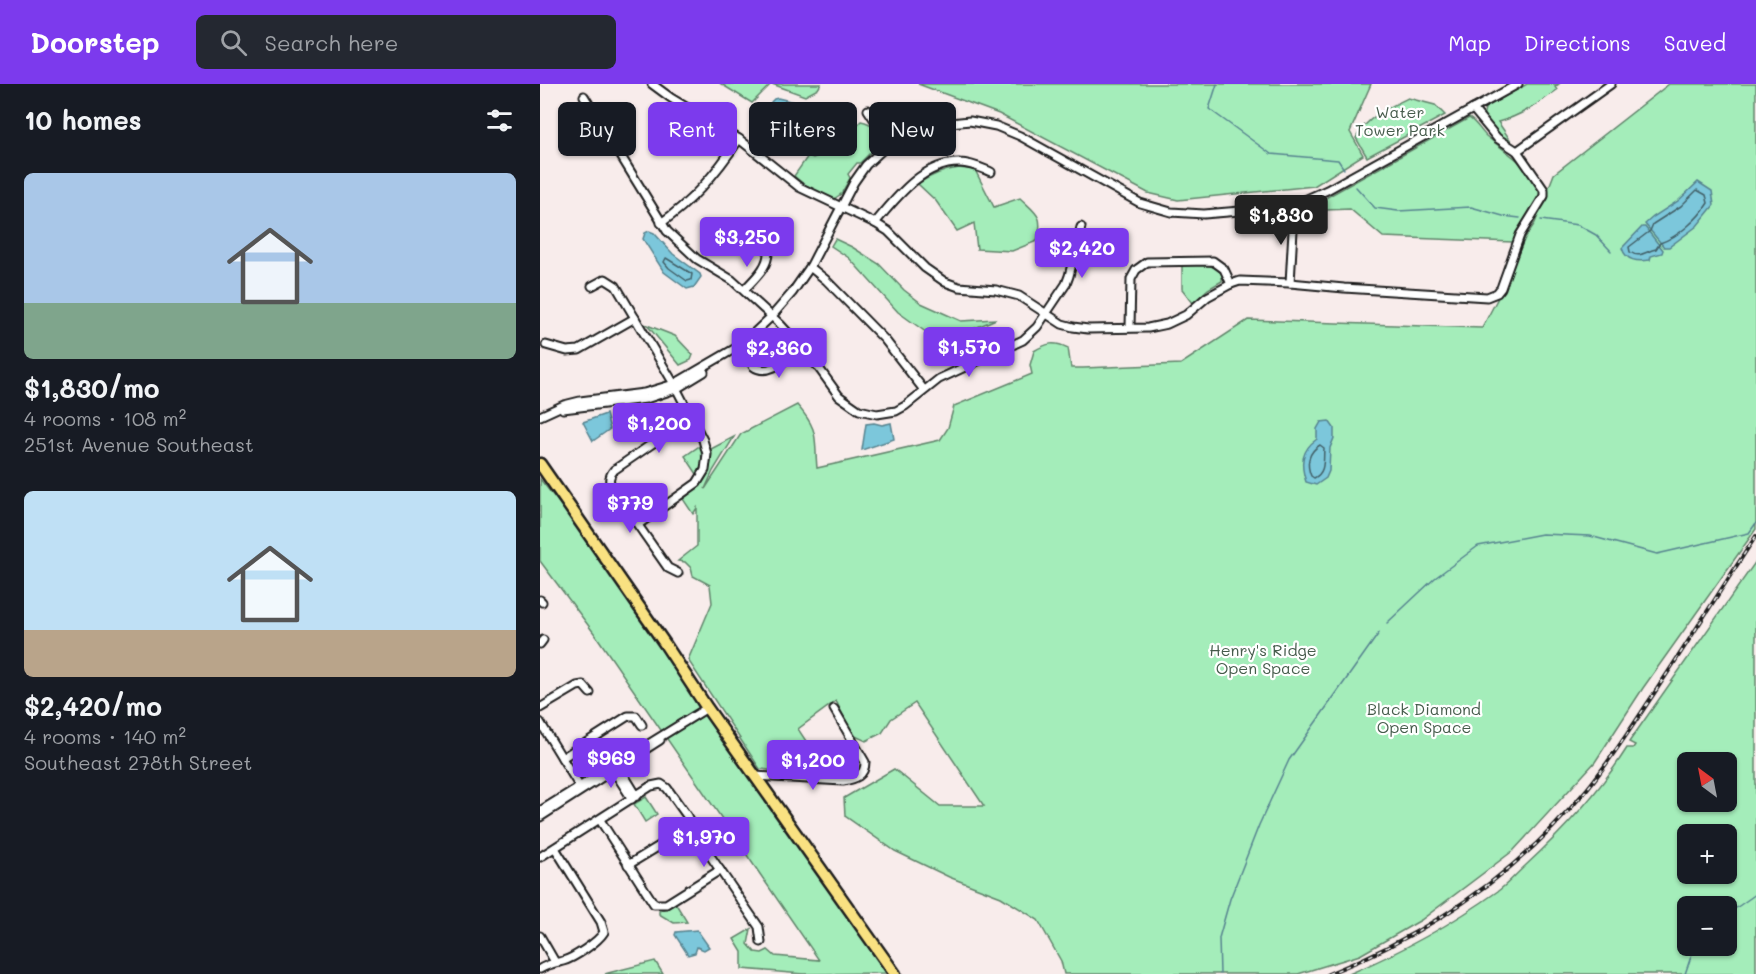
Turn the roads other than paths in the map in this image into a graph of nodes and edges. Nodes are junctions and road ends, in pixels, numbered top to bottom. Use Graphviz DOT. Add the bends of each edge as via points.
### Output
graph roads {
  1 [pos="652,84"];
  2 [pos="1518,84"];
  3 [pos="1611,84"];
  4 [pos="585,96"];
  5 [pos="1473,108"];
  6 [pos="956,121"];
  7 [pos="739,139"];
  8 [pos="1517,151"];
  9 [pos="875,156"];
  10 [pos="991,172"];
  11 [pos="1289,207"];
  12 [pos="842,208"];
  13 [pos="661,223"];
  14 [pos="875,223"];
  15 [pos="1081,227"];
  16 [pos="768,251"];
  17 [pos="810,267"];
  18 [pos="1290,282"];
  19 [pos="1230,284"];
  20 [pos="592,286"];
  21 [pos="744,290"];
  22 [pos="1046,315"];
  23 [pos="772,316"];
  24 [pos="635,318"];
  25 [pos="1130,327"];
  26 [pos="546,345"];
  27 [pos="801,348"];
  28 [pos="753,366"];
  29 [pos="675,387"];
  30 [pos="924,390"];
  31 [pos="540,416"];
  32 [pos="691,417"];
  33 [pos="540,464"];
  34 [pos="639,524"];
  35 [pos="678,573"];
  36 [pos="590,693"];
  37 [pos="540,708"];
  38 [pos="707,708"];
  39 [pos="834,709"];
  40 [pos="540,722"];
  41 [pos="642,724"];
  42 [pos="562,758"];
  43 [pos="615,766"];
  44 [pos="755,776"];
  45 [pos="580,788"];
  46 [pos="635,797"];
  47 [pos="540,810"];
  48 [pos="540,817"];
  49 [pos="600,820"];
  50 [pos="692,826"];
  51 [pos="555,848"];
  52 [pos="540,857"];
  53 [pos="628,865"];
  54 [pos="720,870"];
  55 [pos="540,936"];
  56 [pos="761,942"];
  57 [pos="555,962"];
  58 [pos="540,969"];
  59 [pos="895,974"];
  1 -- 7 [label="street"];
  2 -- 5 [label="street"];
  3 -- 8 [label="street"];
  4 -- 13 [label="street"];
  5 -- 8 [label="street" via="1497,138"];
  5 -- 11 [label="street" via="1327,190"];
  6 -- 11 [label="street" via="987,123 1020,136 1154,208 1204,214"];
  7 -- 12 [label="street" via="799,187"];
  7 -- 13 [label="street" via="716,172"];
  8 -- 18 [label="street" via="1544,190 1544,196 1521,235 1497,292 1487,297"];
  9 -- 12 [label="street" via="862,170"];
  10 -- 14 [label="street" via="962,163 928,172"];
  11 -- 18 [label="street" via="1293,230"];
  12 -- 14 [label="street"];
  12 -- 17 [label="street"];
  13 -- 21 [label="street" via="697,260"];
  14 -- 22 [label="street" via="945,282 1008,292"];
  15 -- 22 [label="street" via="1070,276"];
  16 -- 21 [label="street" via="768,260"];
  17 -- 23 [label="street"];
  17 -- 30 [label="street" via="885,340"];
  18 -- 19 [label="street"];
  19 -- 25 [label="street" via="1167,324"];
  19 -- 25 [label="street" via="1224,268 1213,261 1147,262 1131,279"];
  20 -- 24 [label="street" via="605,279 612,282"];
  21 -- 23 [label="street"];
  22 -- 25 [label="street" via="1073,327"];
  22 -- 30 [label="street" via="1023,340 955,370"];
  23 -- 27 [label="street"];
  23 -- 29 [label="street" via="741,345"];
  24 -- 26 [label="street" via="579,350"];
  24 -- 29 [label="street"];
  27 -- 28 [label="street" via="771,369 761,371"];
  27 -- 30 [label="street" via="844,401 859,410 877,414 896,411"];
  29 -- 31 [label="street" via="580,401"];
  29 -- 32 [label="street"];
  32 -- 34 [label="street" via="706,448 701,479"];
  32 -- 34 [label="street" via="614,470 610,477 612,488"];
  33 -- 38 [label="main road"];
  34 -- 35 [label="street" via="668,568"];
  36 -- 37 [label="street" via="583,685 577,686"];
  38 -- 43 [label="street" via="653,746"];
  38 -- 44 [label="main road"];
  39 -- 44 [label="street" via="862,755 862,774 843,781"];
  40 -- 42 [label="street"];
  41 -- 42 [label="street" via="636,716 628,716"];
  42 -- 45 [label="street"];
  43 -- 45 [label="street"];
  43 -- 46 [label="street"];
  44 -- 59 [label="main road"];
  45 -- 47 [label="street"];
  45 -- 48 [label="street"];
  46 -- 49 [label="street"];
  46 -- 50 [label="street" via="661,784"];
  49 -- 51 [label="street"];
  49 -- 53 [label="street"];
  50 -- 53 [label="street"];
  50 -- 54 [label="street"];
  51 -- 52 [label="street"];
  51 -- 57 [label="street" via="604,930 597,941 567,960"];
  53 -- 54 [label="street" via="657,906"];
  54 -- 56 [label="street" via="759,927"];
  55 -- 57 [label="street"];
  57 -- 58 [label="street"];
}
